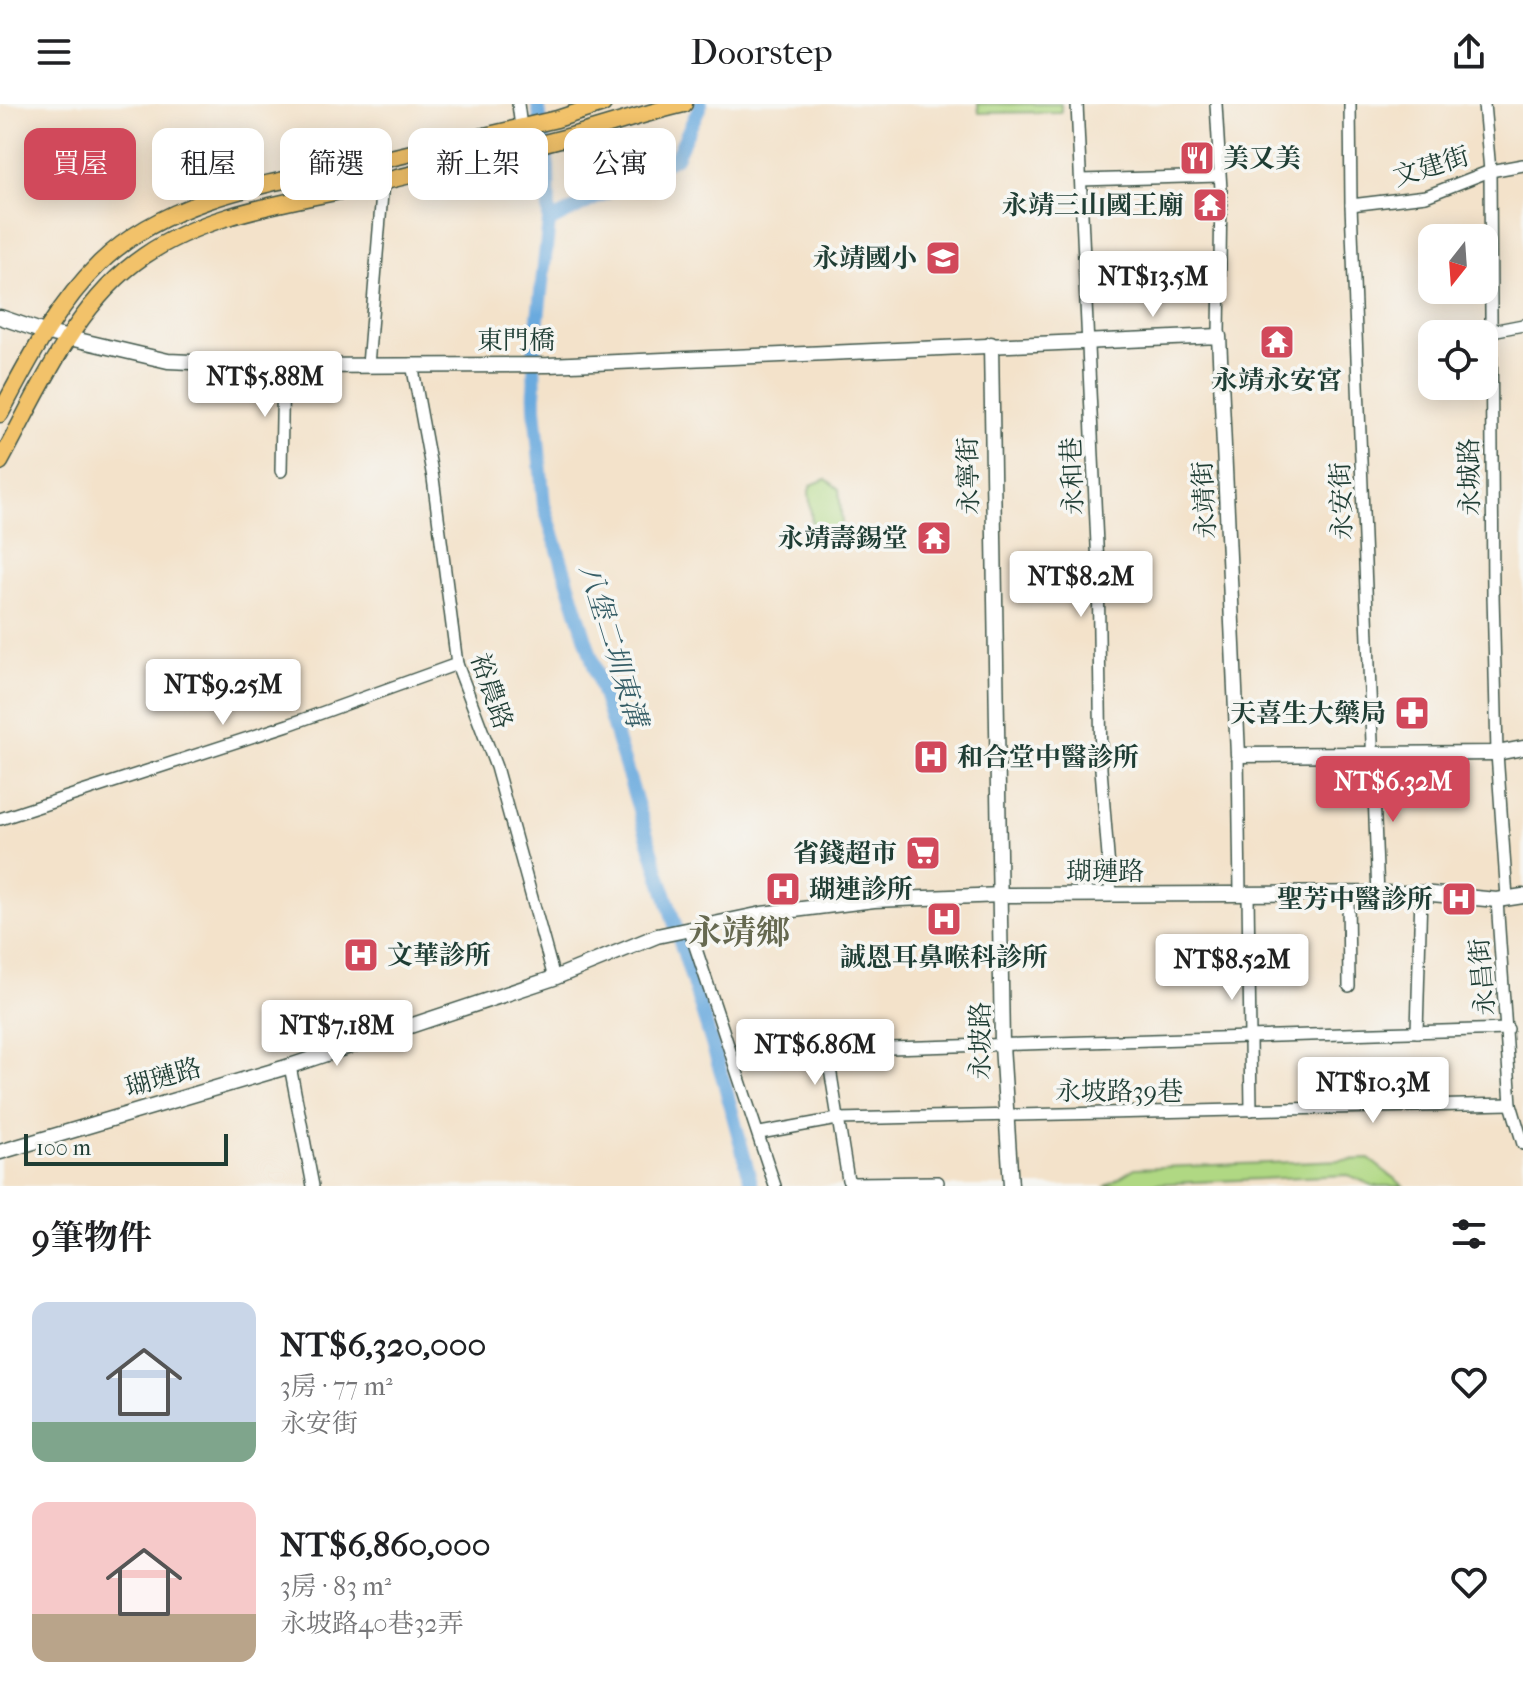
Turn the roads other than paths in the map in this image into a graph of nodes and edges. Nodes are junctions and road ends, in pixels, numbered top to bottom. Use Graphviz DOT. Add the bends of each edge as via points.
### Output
graph roads {
  1 [pos="518,104"];
  2 [pos="603,104"];
  3 [pos="1077,104"];
  4 [pos="1216,104"];
  5 [pos="1350,104"];
  6 [pos="1484,104"];
  7 [pos="679,105"];
  8 [pos="521,127"];
  9 [pos="1523,165"];
  10 [pos="1490,171"];
  11 [pos="1219,176"];
  12 [pos="392,179"];
  13 [pos="1081,180"];
  14 [pos="305,200"];
  15 [pos="381,200"];
  16 [pos="1351,205"];
  17 [pos="0,317"];
  18 [pos="1492,320"];
  19 [pos="1523,325"];
  20 [pos="1498,330"];
  21 [pos="44,332"];
  22 [pos="69,336"];
  23 [pos="1219,336"];
  24 [pos="1089,341"];
  25 [pos="991,344"];
  26 [pos="412,364"];
  27 [pos="368,365"];
  28 [pos="283,366"];
  29 [pos="1493,400"];
  30 [pos="0,414"];
  31 [pos="0,462"];
  32 [pos="281,471"];
  33 [pos="457,664"];
  34 [pos="1523,748"];
  35 [pos="1497,753"];
  36 [pos="1238,755"];
  37 [pos="1373,755"];
  38 [pos="0,819"];
  39 [pos="1421,893"];
  40 [pos="1111,894"];
  41 [pos="1244,894"];
  42 [pos="1348,894"];
  43 [pos="1002,895"];
  44 [pos="1378,896"];
  45 [pos="1523,896"];
  46 [pos="1502,899"];
  47 [pos="689,928"];
  48 [pos="554,978"];
  49 [pos="1349,986"];
  50 [pos="1508,1029"];
  51 [pos="1417,1032"];
  52 [pos="1250,1037"];
  53 [pos="1002,1045"];
  54 [pos="290,1066"];
  55 [pos="1511,1104"];
  56 [pos="1251,1110"];
  57 [pos="1005,1113"];
  58 [pos="837,1119"];
  59 [pos="760,1133"];
  60 [pos="1523,1144"];
  61 [pos="0,1152"];
  62 [pos="938,1182"];
  63 [pos="313,1186"];
  64 [pos="775,1186"];
  65 [pos="1011,1186"];
  1 -- 8 [label="street"];
  2 -- 8 [label="main road"];
  3 -- 13 [label="street, 永和巷"];
  4 -- 11 [label="street, 永靖街"];
  5 -- 16 [label="street, 永安街"];
  6 -- 10 [label="street, 永城路"];
  7 -- 12 [label="main road"];
  8 -- 21 [label="main road" via="195,205 134,235 101,262"];
  9 -- 10 [label="street, 文建街"];
  10 -- 16 [label="street, 文建街" via="1426,196"];
  10 -- 18 [label="street, 永城路"];
  11 -- 13 [label="street"];
  11 -- 23 [label="street, 永靖街"];
  13 -- 24 [label="street, 永和巷"];
  14 -- 22 [label="main road" via="203,225 143,257 103,293"];
  15 -- 27 [label="street"];
  16 -- 37 [label="street, 永安街"];
  17 -- 21 [label="street, 東門橋"];
  19 -- 20 [label="street"];
  21 -- 22 [label="street, 東門橋"];
  21 -- 30 [label="main road"];
  22 -- 28 [label="street, 東門橋" via="168,361"];
  22 -- 31 [label="main road"];
  23 -- 24 [label="street, 東門橋"];
  23 -- 36 [label="street, 永靖街"];
  24 -- 25 [label="street, 東門橋"];
  24 -- 40 [label="street, 永和巷" via="1101,769"];
  25 -- 26 [label="street, 東門橋" via="548,365"];
  25 -- 43 [label="street, 永寧街"];
  26 -- 27 [label="street, 東門橋"];
  26 -- 33 [label="street, 裕農路"];
  27 -- 28 [label="street, 東門橋"];
  28 -- 32 [label="street"];
  29 -- 35 [label="street, 永城路"];
  33 -- 38 [label="street"];
  33 -- 48 [label="street, 裕農路" via="496,767"];
  34 -- 35 [label="street"];
  35 -- 37 [label="street"];
  35 -- 46 [label="street, 永城路"];
  36 -- 37 [label="street"];
  36 -- 41 [label="street, 永靖街"];
  37 -- 44 [label="street, 永安街"];
  39 -- 44 [label="street, 瑚璉路"];
  39 -- 46 [label="street, 瑚璉路"];
  39 -- 51 [label="street"];
  40 -- 41 [label="street, 瑚璉路"];
  40 -- 43 [label="street, 瑚璉路"];
  41 -- 42 [label="street, 瑚璉路"];
  41 -- 52 [label="street, 永靖街"];
  42 -- 44 [label="street, 瑚璉路"];
  42 -- 49 [label="street"];
  43 -- 47 [label="street, 瑚璉路" via="874,900"];
  43 -- 53 [label="street, 永坡路"];
  45 -- 46 [label="street, 瑚璉路"];
  46 -- 50 [label="street, 永昌街"];
  47 -- 48 [label="street, 瑚璉路"];
  47 -- 59 [label="street"];
  48 -- 54 [label="street, 瑚璉路"];
  50 -- 51 [label="street"];
  50 -- 55 [label="street, 永昌街"];
  51 -- 52 [label="street"];
  52 -- 53 [label="street"];
  52 -- 56 [label="street, 永靖街"];
  53 -- 57 [label="street, 永坡路"];
  53 -- 58 [label="street" via="827,1050"];
  54 -- 61 [label="street, 瑚璉路"];
  54 -- 63 [label="street"];
  55 -- 56 [label="street, 永坡路39巷"];
  55 -- 60 [label="street, 永昌街"];
  56 -- 57 [label="street, 永坡路39巷"];
  57 -- 58 [label="street, 永坡路39巷"];
  57 -- 65 [label="street, 永坡路"];
  58 -- 59 [label="street, 永坡路39巷"];
  58 -- 62 [label="street" via="848,1180"];
  59 -- 64 [label="street"];
}
